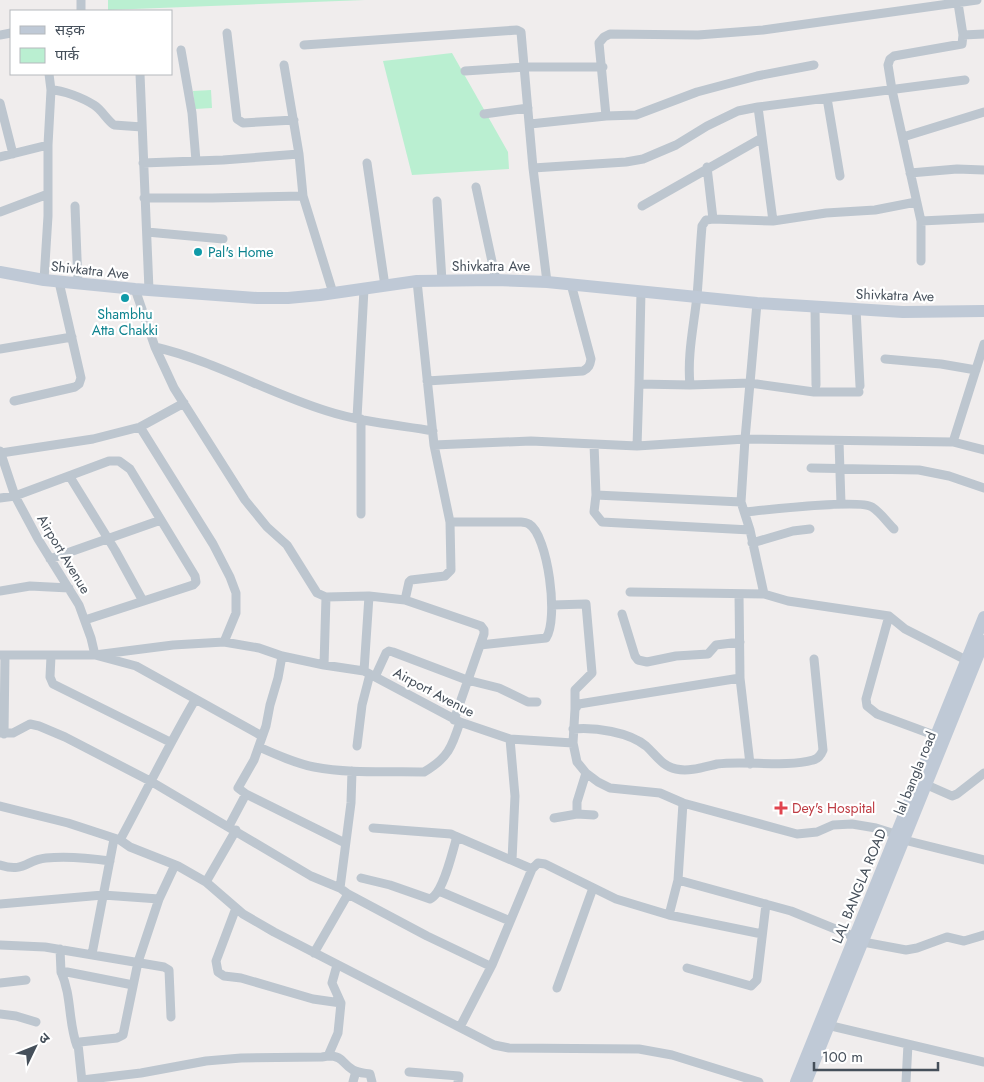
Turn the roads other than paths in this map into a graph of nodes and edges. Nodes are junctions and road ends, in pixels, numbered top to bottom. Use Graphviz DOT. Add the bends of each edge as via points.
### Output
graph roads {
  1 [pos="977,0"];
  2 [pos="958,3"];
  3 [pos="227,33"];
  4 [pos="984,34"];
  5 [pos="963,35"];
  6 [pos="304,45"];
  7 [pos="181,50"];
  8 [pos="284,64"];
  9 [pos="814,65"];
  10 [pos="602,67"];
  11 [pos="525,68"];
  12 [pos="465,71"];
  13 [pos="49,75"];
  14 [pos="140,75"];
  15 [pos="965,80"];
  16 [pos="51,90"];
  17 [pos="892,90"];
  18 [pos="827,98"];
  19 [pos="0,103"];
  20 [pos="758,107"];
  21 [pos="528,108"];
  22 [pos="984,112"];
  23 [pos="484,114"];
  24 [pos="606,116"];
  25 [pos="294,120"];
  26 [pos="530,124"];
  27 [pos="142,126"];
  28 [pos="904,137"];
  29 [pos="762,138"];
  30 [pos="48,145"];
  31 [pos="13,154"];
  32 [pos="299,154"];
  33 [pos="0,157"];
  34 [pos="196,161"];
  35 [pos="143,163"];
  36 [pos="366,163"];
  37 [pos="707,167"];
  38 [pos="533,168"];
  39 [pos="984,170"];
  40 [pos="910,173"];
  41 [pos="840,176"];
  42 [pos="476,187"];
  43 [pos="48,194"];
  44 [pos="303,196"];
  45 [pos="144,198"];
  46 [pos="436,201"];
  47 [pos="916,202"];
  48 [pos="75,206"];
  49 [pos="642,206"];
  50 [pos="0,212"];
  51 [pos="984,218"];
  52 [pos="713,220"];
  53 [pos="773,221"];
  54 [pos="921,221"];
  55 [pos="147,232"];
  56 [pos="222,239"];
  57 [pos="921,260"];
  58 [pos="0,272"];
  59 [pos="44,280"];
  60 [pos="496,280"];
  61 [pos="416,281"];
  62 [pos="442,281"];
  63 [pos="59,282"];
  64 [pos="547,282"];
  65 [pos="78,284"];
  66 [pos="571,284"];
  67 [pos="385,286"];
  68 [pos="364,289"];
  69 [pos="135,290"];
  70 [pos="149,290"];
  71 [pos="641,291"];
  72 [pos="333,293"];
  73 [pos="697,297"];
  74 [pos="757,303"];
  75 [pos="815,306"];
  76 [pos="856,309"];
  77 [pos="984,312"];
  78 [pos="72,337"];
  79 [pos="984,344"];
  80 [pos="155,347"];
  81 [pos="0,349"];
  82 [pos="884,359"];
  83 [pos="976,370"];
  84 [pos="427,381"];
  85 [pos="750,383"];
  86 [pos="639,384"];
  87 [pos="690,385"];
  88 [pos="816,385"];
  89 [pos="14,401"];
  90 [pos="184,403"];
  91 [pos="359,418"];
  92 [pos="140,427"];
  93 [pos="432,431"];
  94 [pos="745,439"];
  95 [pos="839,441"];
  96 [pos="953,442"];
  97 [pos="594,444"];
  98 [pos="434,445"];
  99 [pos="637,446"];
  100 [pos="984,450"];
  101 [pos="1,452"];
  102 [pos="811,468"];
  103 [pos="840,468"];
  104 [pos="70,477"];
  105 [pos="984,488"];
  106 [pos="596,495"];
  107 [pos="15,496"];
  108 [pos="0,498"];
  109 [pos="741,502"];
  110 [pos="841,504"];
  111 [pos="745,512"];
  112 [pos="361,514"];
  113 [pos="161,520"];
  114 [pos="450,522"];
  115 [pos="810,529"];
  116 [pos="894,529"];
  117 [pos="750,530"];
  118 [pos="108,539"];
  119 [pos="752,543"];
  120 [pos="50,559"];
  121 [pos="69,588"];
  122 [pos="0,591"];
  123 [pos="630,592"];
  124 [pos="739,594"];
  125 [pos="764,594"];
  126 [pos="369,596"];
  127 [pos="326,598"];
  128 [pos="405,600"];
  129 [pos="143,601"];
  130 [pos="552,605"];
  131 [pos="622,614"];
  132 [pos="889,616"];
  133 [pos="984,617"];
  134 [pos="85,620"];
  135 [pos="224,642"];
  136 [pos="740,642"];
  137 [pos="984,642"];
  138 [pos="480,645"];
  139 [pos="2,655"];
  140 [pos="51,656"];
  141 [pos="94,656"];
  142 [pos="282,656"];
  143 [pos="814,659"];
  144 [pos="971,662"];
  145 [pos="324,665"];
  146 [pos="370,674"];
  147 [pos="740,678"];
  148 [pos="467,680"];
  149 [pos="195,700"];
  150 [pos="537,702"];
  151 [pos="575,709"];
  152 [pos="457,721"];
  153 [pos="573,729"];
  154 [pos="2,734"];
  155 [pos="262,736"];
  156 [pos="940,738"];
  157 [pos="510,739"];
  158 [pos="170,742"];
  159 [pos="573,743"];
  160 [pos="357,746"];
  161 [pos="259,747"];
  162 [pos="750,764"];
  163 [pos="352,770"];
  164 [pos="586,773"];
  165 [pos="984,773"];
  166 [pos="152,782"];
  167 [pos="922,784"];
  168 [pos="246,794"];
  169 [pos="683,803"];
  170 [pos="0,806"];
  171 [pos="577,814"];
  172 [pos="594,815"];
  173 [pos="554,818"];
  174 [pos="232,828"];
  175 [pos="373,828"];
  176 [pos="455,836"];
  177 [pos="900,837"];
  178 [pos="117,839"];
  179 [pos="345,843"];
  180 [pos="512,860"];
  181 [pos="984,860"];
  182 [pos="110,861"];
  183 [pos="175,864"];
  184 [pos="0,865"];
  185 [pos="532,869"];
  186 [pos="361,878"];
  187 [pos="678,880"];
  188 [pos="206,882"];
  189 [pos="340,888"];
  190 [pos="593,888"];
  191 [pos="438,891"];
  192 [pos="348,894"];
  193 [pos="104,895"];
  194 [pos="159,899"];
  195 [pos="0,904"];
  196 [pos="766,904"];
  197 [pos="236,908"];
  198 [pos="669,915"];
  199 [pos="510,921"];
  200 [pos="762,934"];
  201 [pos="984,935"];
  202 [pos="859,939"];
  203 [pos="0,945"];
  204 [pos="60,949"];
  205 [pos="92,954"];
  206 [pos="314,954"];
  207 [pos="138,962"];
  208 [pos="336,965"];
  209 [pos="492,965"];
  210 [pos="687,968"];
  211 [pos="61,972"];
  212 [pos="26,980"];
  213 [pos="0,983"];
  214 [pos="133,985"];
  215 [pos="556,988"];
  216 [pos="341,1003"];
  217 [pos="0,1014"];
  218 [pos="171,1018"];
  219 [pos="36,1022"];
  220 [pos="825,1024"];
  221 [pos="460,1028"];
  222 [pos="908,1044"];
  223 [pos="77,1046"];
  224 [pos="328,1056"];
  225 [pos="984,1062"];
  226 [pos="356,1071"];
  227 [pos="408,1072"];
  228 [pos="82,1081"];
  229 [pos="353,1082"];
  230 [pos="372,1082"];
  231 [pos="458,1082"];
  232 [pos="759,1082"];
  233 [pos="796,1082"];
  234 [pos="806,1082"];
  235 [pos="906,1082"];
  1 -- 2 [label="street"];
  2 -- 5 [label="street"];
  2 -- 10 [label="street" via="762,30 610,34 599,43"];
  3 -- 25 [label="street" via="237,119 243,123"];
  4 -- 5 [label="street"];
  5 -- 17 [label="street" via="960,45 890,59"];
  6 -- 11 [label="street" via="518,30 522,33"];
  7 -- 34 [label="street"];
  8 -- 25 [label="street"];
  9 -- 24 [label="street" via="697,92 636,114"];
  10 -- 11 [label="street"];
  10 -- 24 [label="street"];
  11 -- 12 [label="street"];
  11 -- 21 [label="street"];
  13 -- 16 [label="street"];
  14 -- 27 [label="street"];
  15 -- 17 [label="street"];
  16 -- 27 [label="street" via="65,91 93,104 114,125"];
  16 -- 30 [label="street"];
  17 -- 18 [label="street"];
  17 -- 28 [label="street"];
  18 -- 20 [label="street"];
  18 -- 41 [label="street"];
  19 -- 31 [label="street"];
  20 -- 29 [label="street"];
  20 -- 38 [label="street" via="738,111 676,145 644,158"];
  21 -- 23 [label="street"];
  21 -- 26 [label="street"];
  22 -- 28 [label="street"];
  24 -- 26 [label="street"];
  25 -- 32 [label="street"];
  26 -- 38 [label="street"];
  27 -- 35 [label="street"];
  28 -- 40 [label="street"];
  29 -- 37 [label="street"];
  29 -- 53 [label="street"];
  30 -- 31 [label="street"];
  30 -- 43 [label="street"];
  31 -- 33 [label="street"];
  32 -- 34 [label="street"];
  32 -- 44 [label="street"];
  34 -- 35 [label="street"];
  35 -- 45 [label="street"];
  36 -- 67 [label="street"];
  37 -- 49 [label="street"];
  37 -- 52 [label="street"];
  38 -- 64 [label="street"];
  39 -- 40 [label="street"];
  40 -- 47 [label="street"];
  42 -- 60 [label="street"];
  43 -- 50 [label="street"];
  43 -- 59 [label="street"];
  44 -- 45 [label="street"];
  44 -- 72 [label="street"];
  45 -- 55 [label="street"];
  46 -- 62 [label="street"];
  47 -- 53 [label="street" via="875,210"];
  47 -- 54 [label="street"];
  48 -- 65 [label="street"];
  51 -- 54 [label="street"];
  52 -- 53 [label="street"];
  52 -- 73 [label="street" via="706,220 702,226"];
  54 -- 57 [label="street"];
  55 -- 56 [label="street"];
  55 -- 70 [label="street"];
  58 -- 59 [label="street, Shivkatra Ave"];
  59 -- 63 [label="street, Shivkatra Ave"];
  60 -- 62 [label="street, Shivkatra Ave"];
  60 -- 64 [label="street, Shivkatra Ave"];
  61 -- 62 [label="street, Shivkatra Ave"];
  61 -- 67 [label="street, Shivkatra Ave"];
  61 -- 84 [label="street"];
  63 -- 65 [label="street, Shivkatra Ave"];
  63 -- 78 [label="street"];
  64 -- 66 [label="street, Shivkatra Ave"];
  65 -- 69 [label="street, Shivkatra Ave"];
  66 -- 71 [label="street, Shivkatra Ave"];
  66 -- 84 [label="street" via="591,359 588,368 583,371"];
  67 -- 68 [label="street, Shivkatra Ave"];
  68 -- 72 [label="street, Shivkatra Ave"];
  68 -- 91 [label="street"];
  69 -- 70 [label="street, Shivkatra Ave"];
  69 -- 80 [label="street"];
  70 -- 72 [label="street, Shivkatra Ave" via="281,298"];
  71 -- 73 [label="street, Shivkatra Ave"];
  71 -- 86 [label="street"];
  73 -- 74 [label="street, Shivkatra Ave"];
  73 -- 87 [label="street"];
  74 -- 75 [label="street, Shivkatra Ave"];
  74 -- 85 [label="street"];
  75 -- 76 [label="street, Shivkatra Ave"];
  75 -- 88 [label="street"];
  76 -- 77 [label="street, Shivkatra Ave"];
  76 -- 85 [label="street" via="860,389 814,392"];
  78 -- 81 [label="street"];
  78 -- 89 [label="street" via="81,378 79,384"];
  79 -- 83 [label="street"];
  80 -- 90 [label="street"];
  80 -- 91 [label="street" via="192,357 311,406"];
  82 -- 83 [label="street"];
  83 -- 96 [label="street"];
  84 -- 93 [label="street"];
  85 -- 87 [label="street"];
  85 -- 94 [label="street"];
  86 -- 87 [label="street"];
  86 -- 99 [label="street"];
  90 -- 92 [label="street"];
  90 -- 127 [label="street" via="245,500 266,527 287,545 317,594"];
  91 -- 93 [label="street"];
  91 -- 112 [label="street"];
  92 -- 101 [label="street" via="94,439"];
  92 -- 135 [label="street" via="230,577 236,593 236,613"];
  93 -- 98 [label="street"];
  94 -- 95 [label="street"];
  94 -- 99 [label="street"];
  94 -- 109 [label="street"];
  95 -- 96 [label="street"];
  95 -- 103 [label="street"];
  96 -- 100 [label="street"];
  97 -- 98 [label="street" via="531,441"];
  97 -- 99 [label="street"];
  97 -- 106 [label="street"];
  98 -- 114 [label="street"];
  101 -- 107 [label="street, Airport Avenue"];
  102 -- 103 [label="street"];
  103 -- 105 [label="street" via="918,470"];
  103 -- 110 [label="street"];
  104 -- 107 [label="street"];
  104 -- 113 [label="street" via="109,461 119,461 130,469"];
  104 -- 118 [label="street"];
  106 -- 109 [label="street"];
  106 -- 117 [label="street" via="594,512 602,522"];
  107 -- 108 [label="street"];
  107 -- 120 [label="street, Airport Avenue"];
  109 -- 111 [label="street"];
  110 -- 111 [label="street"];
  110 -- 116 [label="street" via="872,507"];
  111 -- 117 [label="street"];
  113 -- 118 [label="street"];
  113 -- 129 [label="street" via="196,576 196,582"];
  114 -- 128 [label="street" via="452,570 445,576 411,580"];
  114 -- 130 [label="street" via="528,523 535,530 548,571"];
  115 -- 119 [label="street"];
  117 -- 119 [label="street"];
  118 -- 120 [label="street"];
  118 -- 129 [label="street"];
  119 -- 125 [label="street"];
  120 -- 121 [label="street, Airport Avenue"];
  121 -- 122 [label="street" via="30,586"];
  121 -- 134 [label="street, Airport Avenue"];
  123 -- 124 [label="street"];
  124 -- 125 [label="street"];
  124 -- 136 [label="street"];
  125 -- 132 [label="street" via="788,602"];
  126 -- 127 [label="street"];
  126 -- 128 [label="street"];
  126 -- 146 [label="street"];
  127 -- 145 [label="street"];
  128 -- 138 [label="street" via="481,626 484,634"];
  129 -- 134 [label="street"];
  130 -- 138 [label="street" via="551,631 546,638"];
  130 -- 151 [label="street" via="586,604 592,673 575,690"];
  131 -- 136 [label="street" via="638,660 647,662 708,654 716,645"];
  132 -- 144 [label="street" via="905,629"];
  132 -- 156 [label="street" via="866,699 867,706 878,714"];
  133 -- 144 [label="street"];
  134 -- 141 [label="street, Airport Avenue"];
  135 -- 141 [label="street, Airport Avenue"];
  135 -- 142 [label="street, Airport Avenue" via="260,648"];
  136 -- 147 [label="street"];
  137 -- 144 [label="street, lal bangla road"];
  138 -- 148 [label="street"];
  139 -- 140 [label="street"];
  139 -- 154 [label="street"];
  140 -- 141 [label="street"];
  140 -- 158 [label="street" via="53,684"];
  141 -- 149 [label="street" via="136,666"];
  142 -- 145 [label="street, Airport Avenue"];
  142 -- 155 [label="street"];
  143 -- 162 [label="street" via="821,756 800,762"];
  144 -- 156 [label="street, lal bangla road"];
  145 -- 146 [label="street, Airport Avenue"];
  146 -- 148 [label="street" via="389,651"];
  146 -- 152 [label="street, Airport Avenue"];
  146 -- 160 [label="street"];
  147 -- 151 [label="street" via="579,704"];
  147 -- 162 [label="street"];
  148 -- 150 [label="street" via="499,688 528,702"];
  148 -- 152 [label="street"];
  149 -- 155 [label="street"];
  149 -- 158 [label="street"];
  151 -- 153 [label="street"];
  152 -- 157 [label="street, Airport Avenue"];
  152 -- 163 [label="street" via="448,752 424,772"];
  153 -- 159 [label="street"];
  153 -- 162 [label="street" via="622,733 646,746 660,761 675,769"];
  154 -- 166 [label="street" via="14,733 30,724 39,726"];
  155 -- 161 [label="street"];
  156 -- 167 [label="street, lal bangla road"];
  157 -- 159 [label="street, Airport Avenue"];
  157 -- 180 [label="street" via="515,796"];
  158 -- 166 [label="street"];
  159 -- 164 [label="street" via="577,762"];
  161 -- 163 [label="street" via="302,764"];
  161 -- 168 [label="street" via="238,787"];
  163 -- 179 [label="street"];
  164 -- 169 [label="street" via="610,788 660,793"];
  164 -- 171 [label="street" via="577,802"];
  165 -- 167 [label="street" via="952,796"];
  166 -- 174 [label="street"];
  166 -- 178 [label="street"];
  167 -- 177 [label="street, lal bangla road"];
  168 -- 174 [label="street"];
  168 -- 179 [label="street"];
  169 -- 177 [label="street" via="797,834 852,824"];
  169 -- 187 [label="street"];
  170 -- 178 [label="street"];
  171 -- 172 [label="street"];
  171 -- 173 [label="street"];
  174 -- 188 [label="street"];
  174 -- 189 [label="street" via="311,876"];
  175 -- 176 [label="street"];
  176 -- 180 [label="street"];
  176 -- 191 [label="street"];
  177 -- 181 [label="street"];
  177 -- 202 [label="street, lal bangla road"];
  178 -- 182 [label="street"];
  178 -- 183 [label="street"];
  179 -- 189 [label="street"];
  180 -- 185 [label="street"];
  182 -- 184 [label="street" via="46,858 18,868"];
  182 -- 193 [label="street"];
  183 -- 188 [label="street"];
  183 -- 194 [label="street"];
  185 -- 190 [label="street" via="538,863 545,864"];
  185 -- 199 [label="street"];
  186 -- 191 [label="street" via="430,900"];
  187 -- 196 [label="street"];
  187 -- 198 [label="street"];
  188 -- 197 [label="street"];
  189 -- 192 [label="street"];
  190 -- 198 [label="street"];
  190 -- 215 [label="street"];
  191 -- 199 [label="street"];
  192 -- 206 [label="street"];
  192 -- 209 [label="street" via="427,936"];
  193 -- 194 [label="street"];
  193 -- 195 [label="street"];
  193 -- 205 [label="street"];
  194 -- 207 [label="street"];
  196 -- 200 [label="street"];
  196 -- 202 [label="street"];
  197 -- 206 [label="street"];
  197 -- 216 [label="street" via="216,961 218,972 313,999"];
  198 -- 200 [label="street"];
  199 -- 209 [label="street"];
  200 -- 210 [label="street" via="757,980 751,986"];
  201 -- 202 [label="street" via="964,941 947,937 906,950"];
  202 -- 220 [label="street, lal bangla road"];
  203 -- 204 [label="street"];
  204 -- 205 [label="street"];
  204 -- 211 [label="street"];
  205 -- 207 [label="street"];
  206 -- 208 [label="street"];
  207 -- 214 [label="street"];
  207 -- 218 [label="street" via="169,970"];
  208 -- 216 [label="street" via="332,983"];
  208 -- 221 [label="street"];
  209 -- 221 [label="street"];
  211 -- 214 [label="street"];
  211 -- 223 [label="street" via="66,983"];
  212 -- 213 [label="street"];
  214 -- 223 [label="street" via="123,1035 80,1042"];
  216 -- 224 [label="street" via="338,1033"];
  217 -- 219 [label="street"];
  220 -- 222 [label="street"];
  220 -- 233 [label="street"];
  220 -- 234 [label="street, lal bangla road"];
  221 -- 232 [label="street" via="494,1045 509,1048 639,1049 672,1055"];
  222 -- 225 [label="street"];
  222 -- 235 [label="street"];
  223 -- 228 [label="street"];
  224 -- 226 [label="street" via="340,1058"];
  224 -- 228 [label="street" via="206,1061"];
  226 -- 229 [label="street"];
  226 -- 230 [label="street" via="370,1074"];
  227 -- 231 [label="street" via="458,1076"];
}
